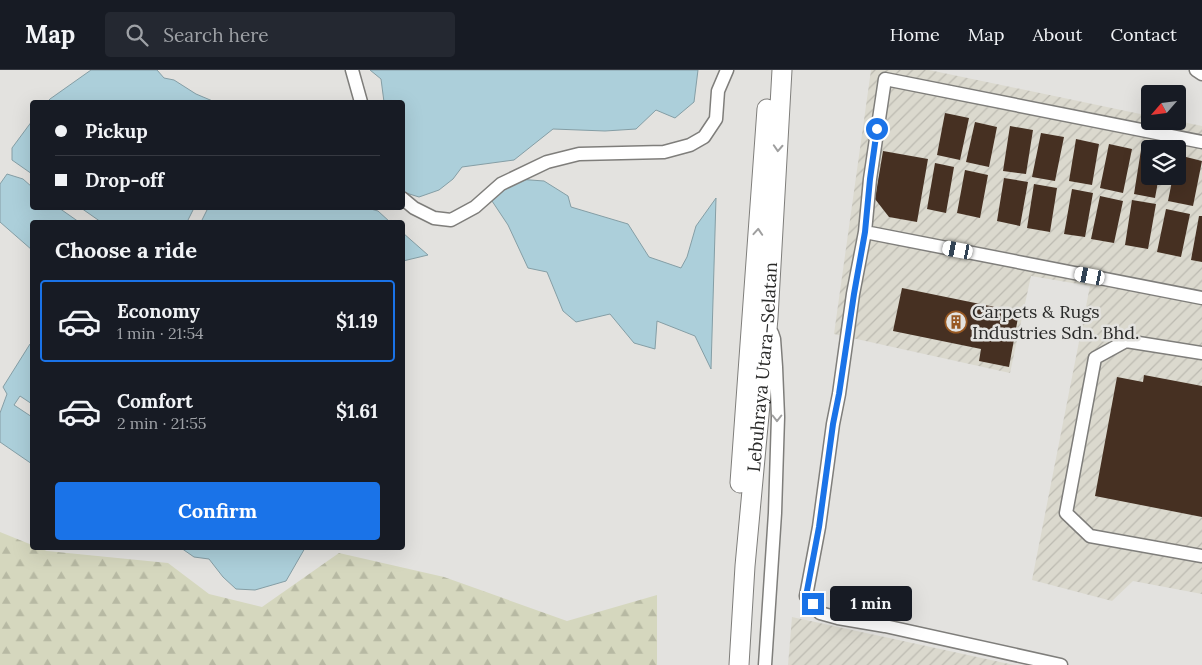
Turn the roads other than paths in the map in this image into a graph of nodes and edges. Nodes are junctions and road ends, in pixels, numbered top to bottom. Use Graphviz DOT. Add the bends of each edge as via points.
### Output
graph roads {
  1 [pos="352,70"];
  2 [pos="727,70"];
  3 [pos="1196,70"];
  4 [pos="1202,74"];
  5 [pos="776,75"];
  6 [pos="360,100"];
  7 [pos="1202,142"];
  8 [pos="405,200"];
  9 [pos="865,232"];
  10 [pos="1202,298"];
  11 [pos="768,318"];
  12 [pos="1202,353"];
  13 [pos="1202,556"];
  14 [pos="770,580"];
  15 [pos="727,665"];
  16 [pos="739,665"];
  17 [pos="765,665"];
  18 [pos="771,665"];
  19 [pos="1062,665"];
  1 -- 6 [label="street"];
  2 -- 8 [label="street" via="718,91 716,119 704,137 690,145 664,152 579,154 548,162 501,184 475,208 451,220 434,218"];
  3 -- 4 [label="street"];
  5 -- 11 [label="highway, Lebuhraya Utara–Selatan, one-way"];
  15 -- 5 [label="highway, Lebuhraya Utara–Selatan, one-way"];
  7 -- 9 [label="street" via="885,79"];
  9 -- 10 [label="street"];
  9 -- 19 [label="street" via="806,596 820,613 838,618"];
  11 -- 14 [label="street, one-way" via="774,339 778,417"];
  11 -- 16 [label="highway, Lebuhraya Utara–Selatan"];
  12 -- 13 [label="street" via="1126,341 1095,358 1066,514 1090,536"];
  14 -- 17 [label="street"];
  14 -- 18 [label="street"];
}
